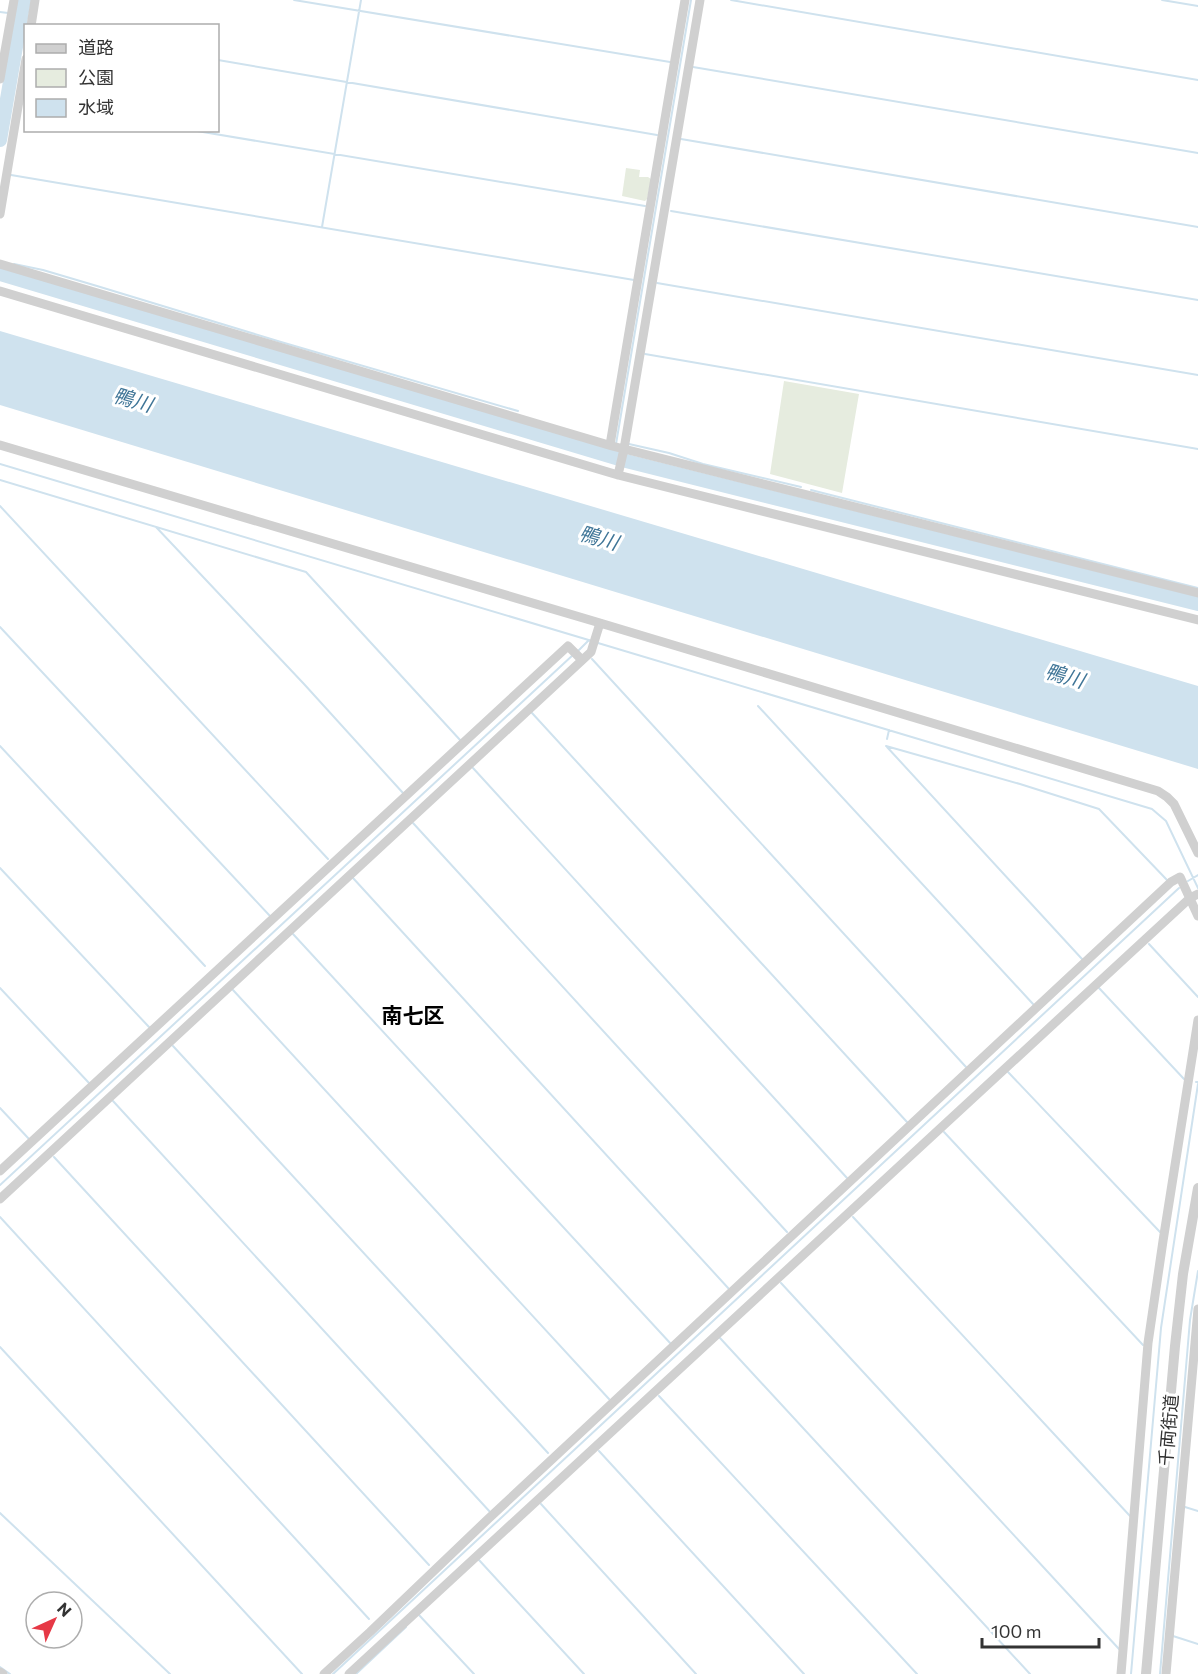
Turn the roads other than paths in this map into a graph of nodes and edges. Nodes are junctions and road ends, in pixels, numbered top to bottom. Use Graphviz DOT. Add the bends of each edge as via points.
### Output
graph roads {
  1 [pos="14,0"];
  2 [pos="35,0"];
  3 [pos="685,0"];
  4 [pos="700,0"];
  5 [pos="31,24"];
  6 [pos="24,71"];
  7 [pos="0,79"];
  8 [pos="0,214"];
  9 [pos="0,264"];
  10 [pos="0,291"];
  11 [pos="0,445"];
  12 [pos="618,451"];
  13 [pos="618,475"];
  14 [pos="1198,594"];
  15 [pos="1198,620"];
  16 [pos="599,626"];
  17 [pos="578,655"];
  18 [pos="1198,853"];
  19 [pos="1194,896"];
  20 [pos="1198,916"];
  21 [pos="1198,1020"];
  22 [pos="0,1171"];
  23 [pos="1198,1188"];
  24 [pos="0,1199"];
  25 [pos="1198,1309"];
  26 [pos="324,1674"];
  27 [pos="349,1674"];
  28 [pos="1121,1674"];
  29 [pos="1146,1674"];
  30 [pos="1166,1674"];
  1 -- 7 [label="street"];
  2 -- 5 [label="street"];
  3 -- 12 [label="street"];
  4 -- 12 [label="street"];
  6 -- 8 [label="street"];
  9 -- 12 [label="street"];
  10 -- 13 [label="street"];
  11 -- 16 [label="street"];
  12 -- 13 [label="street"];
  12 -- 14 [label="street"];
  13 -- 15 [label="street"];
  16 -- 17 [label="street" via="591,652"];
  16 -- 18 [label="street" via="1158,791 1174,804"];
  17 -- 22 [label="street" via="568,646 560,653"];
  17 -- 24 [label="street"];
  19 -- 20 [label="street"];
  19 -- 26 [label="street" via="1180,877 1169,884"];
  19 -- 27 [label="street"];
  21 -- 28 [label="street" via="1148,1343"];
  23 -- 29 [label="street, 千両街道" via="1175,1346"];
  25 -- 30 [label="street"];
}
